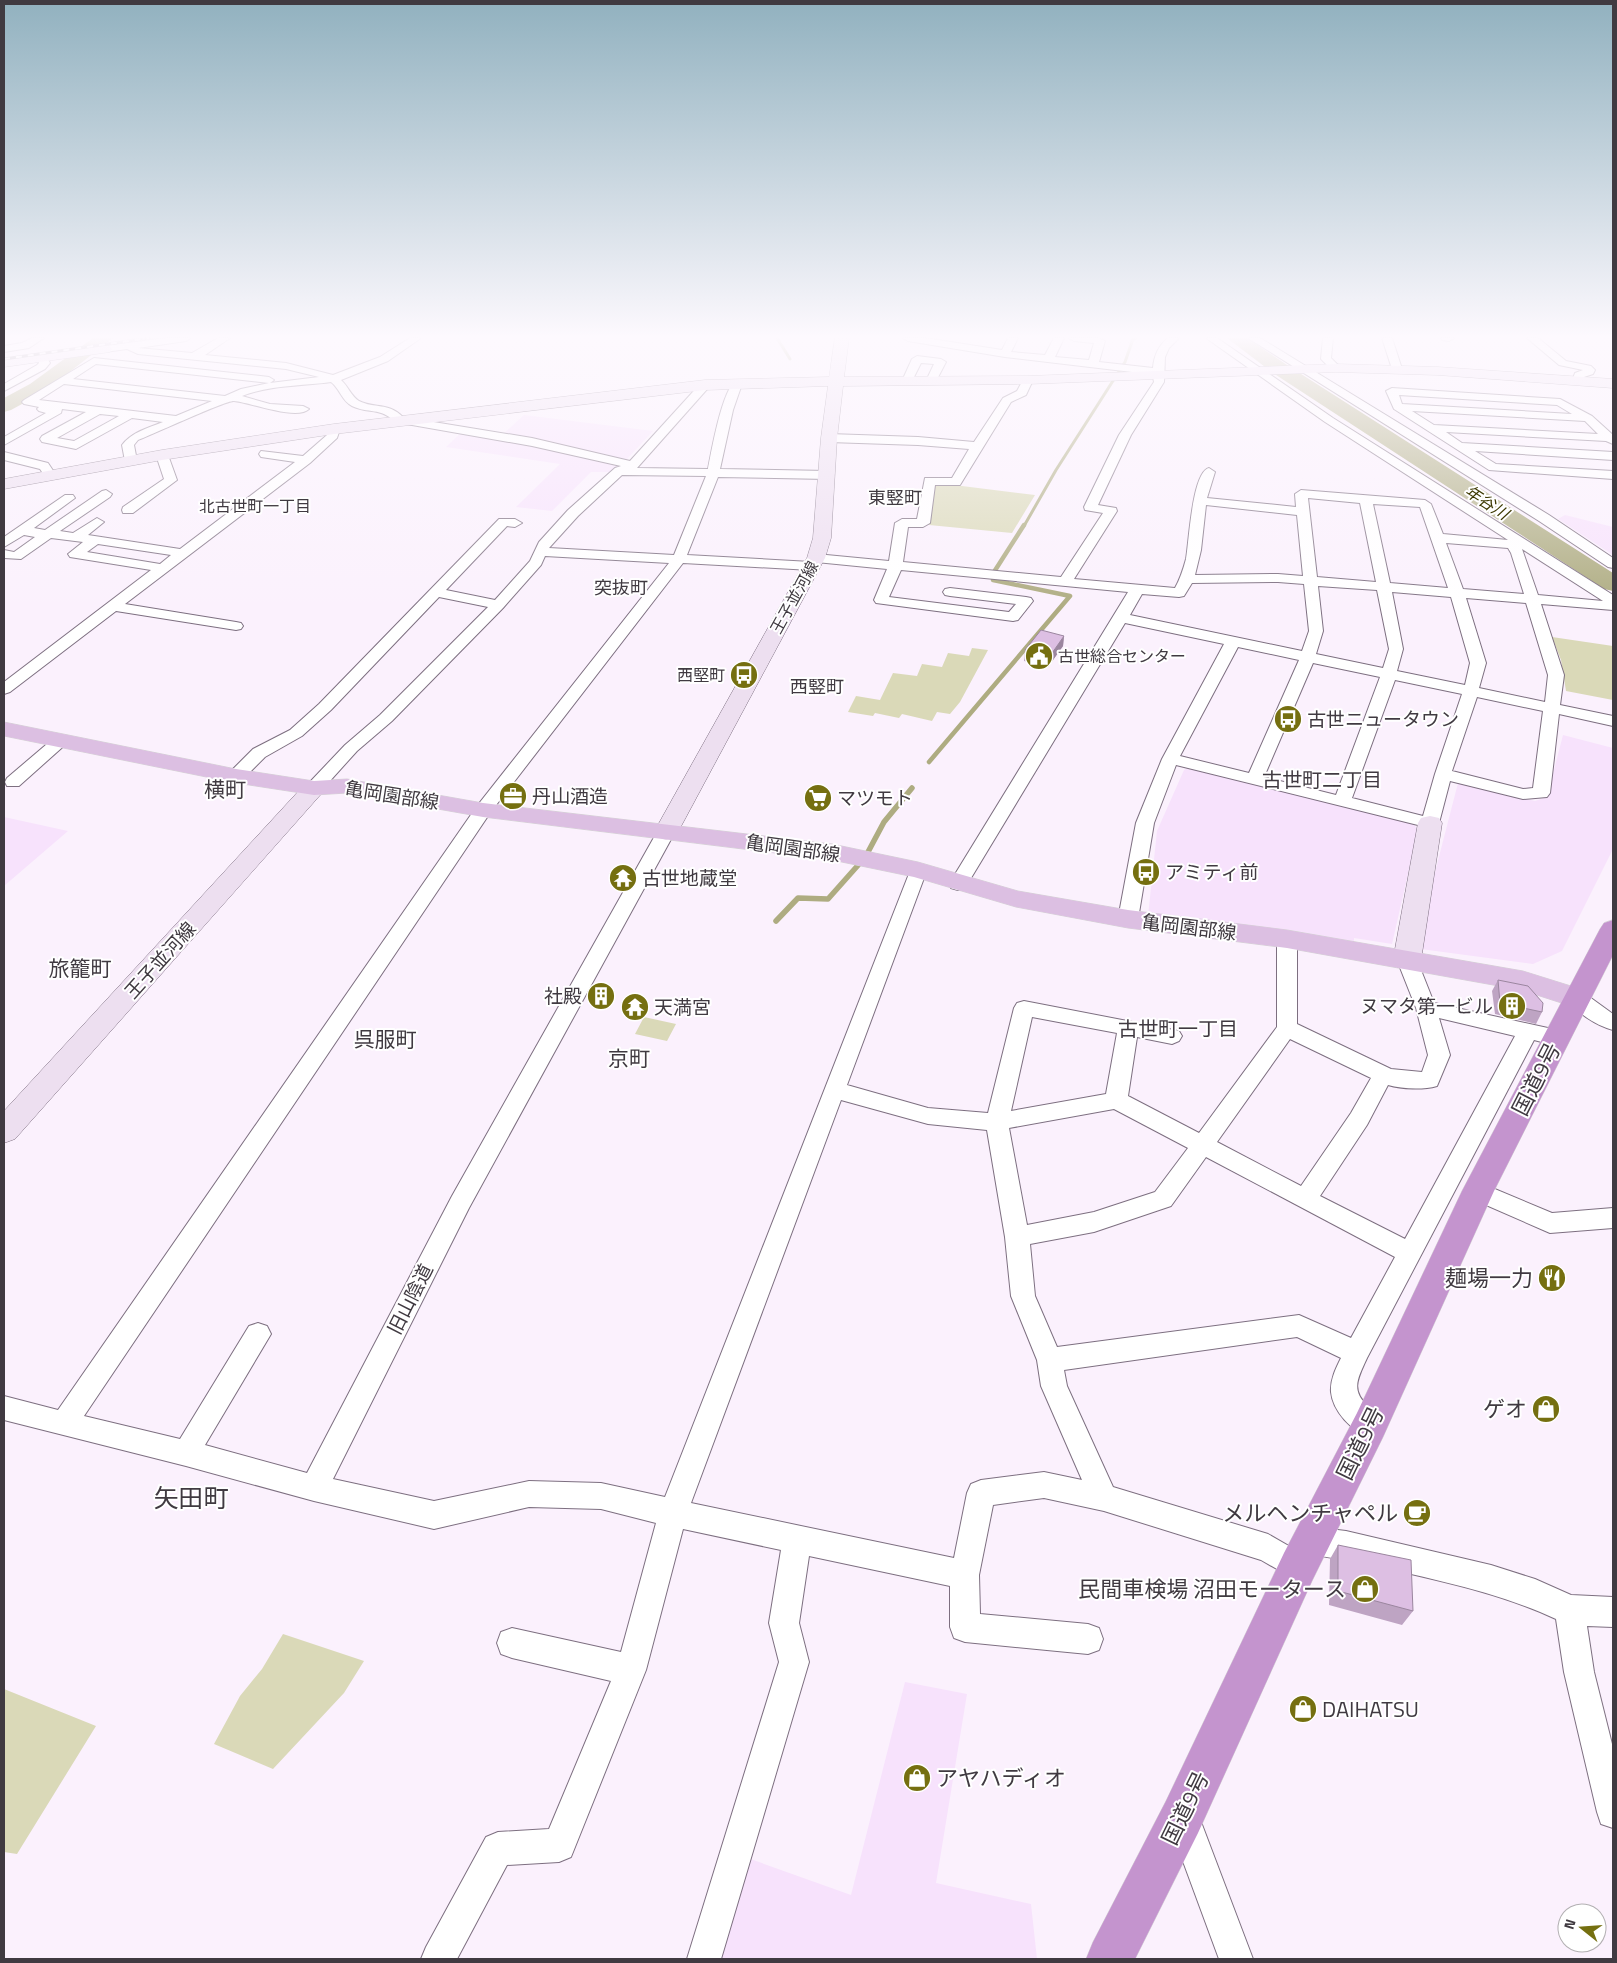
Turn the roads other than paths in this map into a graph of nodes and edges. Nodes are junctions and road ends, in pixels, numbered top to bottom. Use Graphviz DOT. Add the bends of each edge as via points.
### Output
graph roads {
  1 [pos="334,429"];
  2 [pos="25,430"];
  3 [pos="63,430"];
  4 [pos="103,430"];
  5 [pos="155,430"];
  6 [pos="330,430"];
  7 [pos="457,430"];
  8 [pos="665,430"];
  9 [pos="723,430"];
  10 [pos="830,430"];
  11 [pos="988,430"];
  12 [pos="1128,430"];
  13 [pos="1344,430"];
  14 [pos="1398,430"];
  15 [pos="1433,430"];
  16 [pos="1454,430"];
  17 [pos="1601,430"];
  18 [pos="829,438"];
  19 [pos="1612,440"];
  20 [pos="4,442"];
  21 [pos="977,446"];
  22 [pos="1459,446"];
  23 [pos="265,454"];
  24 [pos="162,455"];
  25 [pos="4,456"];
  26 [pos="1613,456"];
  27 [pos="306,460"];
  28 [pos="131,461"];
  29 [pos="633,465"];
  30 [pos="619,470"];
  31 [pos="1209,472"];
  32 [pos="713,474"];
  33 [pos="50,475"];
  34 [pos="828,475"];
  35 [pos="1613,475"];
  36 [pos="4,484"];
  37 [pos="106,494"];
  38 [pos="69,498"];
  39 [pos="1366,500"];
  40 [pos="1200,501"];
  41 [pos="128,510"];
  42 [pos="1304,512"];
  43 [pos="97,522"];
  44 [pos="515,523"];
  45 [pos="20,531"];
  46 [pos="46,535"];
  47 [pos="76,537"];
  48 [pos="1438,538"];
  49 [pos="95,540"];
  50 [pos="4,543"];
  51 [pos="541,552"];
  52 [pos="182,553"];
  53 [pos="4,554"];
  54 [pos="679,559"];
  55 [pos="814,562"];
  56 [pos="1613,564"];
  57 [pos="895,567"];
  58 [pos="162,568"];
  59 [pos="956,572"];
  60 [pos="1189,578"];
  61 [pos="1066,581"];
  62 [pos="1310,581"];
  63 [pos="1384,588"];
  64 [pos="1137,589"];
  65 [pos="435,592"];
  66 [pos="950,592"];
  67 [pos="1458,595"];
  68 [pos="1533,601"];
  69 [pos="1613,601"];
  70 [pos="112,606"];
  71 [pos="498,606"];
  72 [pos="1613,606"];
  73 [pos="944,608"];
  74 [pos="1121,618"];
  75 [pos="938,623"];
  76 [pos="236,626"];
  77 [pos="1232,642"];
  78 [pos="1308,657"];
  79 [pos="1389,674"];
  80 [pos="6,685"];
  81 [pos="1471,691"];
  82 [pos="1553,708"];
  83 [pos="1613,721"];
  84 [pos="4,729"];
  85 [pos="60,741"];
  86 [pos="1170,759"];
  87 [pos="1442,774"];
  88 [pos="236,776"];
  89 [pos="1254,780"];
  90 [pos="13,782"];
  91 [pos="314,788"];
  92 [pos="1342,801"];
  93 [pos="483,810"];
  94 [pos="1430,823"];
  95 [pos="666,832"];
  96 [pos="918,870"];
  97 [pos="958,884"];
  98 [pos="1128,919"];
  99 [pos="1613,929"];
  100 [pos="1287,939"];
  101 [pos="1407,960"];
  102 [pos="1577,998"];
  103 [pos="1426,1008"];
  104 [pos="1613,1022"];
  105 [pos="1128,1028"];
  106 [pos="1287,1028"];
  107 [pos="1543,1035"];
  108 [pos="1172,1036"];
  109 [pos="1383,1075"];
  110 [pos="835,1090"];
  111 [pos="1116,1100"];
  112 [pos="998,1122"];
  113 [pos="4,1131"];
  114 [pos="1202,1145"];
  115 [pos="1478,1191"];
  116 [pos="1305,1199"];
  117 [pos="1613,1218"];
  118 [pos="1017,1237"];
  119 [pos="1409,1253"];
  120 [pos="258,1334"];
  121 [pos="1356,1353"];
  122 [pos="1050,1360"];
  123 [pos="4,1408"];
  124 [pos="64,1424"];
  125 [pos="1370,1425"];
  126 [pos="186,1453"];
  127 [pos="314,1488"];
  128 [pos="1104,1498"];
  129 [pos="672,1513"];
  130 [pos="797,1539"];
  131 [pos="1306,1554"];
  132 [pos="965,1575"];
  133 [pos="1570,1610"];
  134 [pos="1613,1612"];
  135 [pos="1088,1639"];
  136 [pos="512,1644"];
  137 [pos="631,1670"];
  138 [pos="1613,1812"];
  139 [pos="1182,1817"];
  140 [pos="438,1959"];
  141 [pos="704,1959"];
  142 [pos="1110,1959"];
  143 [pos="1236,1959"];
  1 -- 27 [label="street" via="333,436"];
  2 -- 20 [label="street"];
  3 -- 4 [label="street" via="46,439 76,445"];
  5 -- 28 [label="street" via="134,438 128,445"];
  6 -- 24 [label="street"];
  7 -- 29 [label="street" via="532,442"];
  8 -- 29 [label="street"];
  9 -- 32 [label="street"];
  10 -- 18 [label="street, 王子並河線"];
  11 -- 21 [label="street"];
  12 -- 61 [label="street" via="1090,508 1111,511"];
  13 -- 69 [label="street"];
  14 -- 56 [label="street"];
  15 -- 22 [label="street"];
  16 -- 19 [label="street"];
  17 -- 19 [label="street"];
  18 -- 21 [label="street"];
  18 -- 34 [label="street, 王子並河線"];
  21 -- 57 [label="street" via="956,482 929,481 923,523 902,522"];
  22 -- 26 [label="street"];
  22 -- 35 [label="street" via="1493,467"];
  23 -- 27 [label="street"];
  24 -- 28 [label="street"];
  24 -- 41 [label="street" via="171,480"];
  25 -- 33 [label="street" via="44,466"];
  27 -- 52 [label="street"];
  28 -- 33 [label="street"];
  29 -- 30 [label="street"];
  30 -- 32 [label="street"];
  30 -- 51 [label="street" via="573,513"];
  31 -- 40 [label="street"];
  32 -- 34 [label="street"];
  32 -- 54 [label="street"];
  33 -- 36 [label="street"];
  34 -- 55 [label="street, 王子並河線" via="822,538"];
  37 -- 46 [label="street"];
  38 -- 45 [label="street"];
  39 -- 42 [label="street" via="1301,494"];
  39 -- 48 [label="street" via="1425,504"];
  39 -- 63 [label="street"];
  40 -- 42 [label="street"];
  40 -- 60 [label="street"];
  42 -- 62 [label="street"];
  43 -- 47 [label="street"];
  44 -- 65 [label="street" via="504,522"];
  45 -- 46 [label="street"];
  45 -- 50 [label="street"];
  46 -- 47 [label="street"];
  46 -- 53 [label="street" via="16,556"];
  47 -- 49 [label="street"];
  48 -- 67 [label="street"];
  48 -- 68 [label="street" via="1512,544 1518,553"];
  49 -- 52 [label="street"];
  49 -- 58 [label="street" via="75,554"];
  51 -- 54 [label="street"];
  51 -- 71 [label="street"];
  52 -- 58 [label="street"];
  54 -- 55 [label="street"];
  54 -- 93 [label="street"];
  55 -- 57 [label="street"];
  55 -- 95 [label="street, 王子並河線"];
  57 -- 59 [label="street"];
  57 -- 73 [label="street" via="881,600"];
  58 -- 70 [label="street"];
  59 -- 61 [label="street"];
  59 -- 66 [label="street"];
  60 -- 62 [label="street"];
  60 -- 64 [label="street" via="1179,593"];
  61 -- 64 [label="street"];
  62 -- 63 [label="street"];
  62 -- 78 [label="street" via="1316,632"];
  63 -- 67 [label="street"];
  63 -- 79 [label="street" via="1396,649"];
  64 -- 74 [label="street"];
  65 -- 71 [label="street"];
  65 -- 88 [label="street" via="325,707 296,733 260,753"];
  66 -- 73 [label="street"];
  66 -- 73 [label="street" via="1026,601 1013,617"];
  67 -- 68 [label="street"];
  67 -- 81 [label="street" via="1478,663"];
  68 -- 72 [label="street"];
  68 -- 82 [label="street" via="1556,675"];
  70 -- 76 [label="street"];
  70 -- 80 [label="street"];
  71 -- 91 [label="street"];
  73 -- 75 [label="street"];
  74 -- 77 [label="street"];
  74 -- 97 [label="street"];
  77 -- 78 [label="street"];
  77 -- 86 [label="street"];
  78 -- 79 [label="street"];
  78 -- 89 [label="street"];
  79 -- 81 [label="street"];
  79 -- 92 [label="street"];
  81 -- 82 [label="street"];
  81 -- 87 [label="street"];
  82 -- 83 [label="street"];
  82 -- 87 [label="street" via="1541,793 1523,794"];
  84 -- 85 [label="main road, 亀岡園部線"];
  85 -- 88 [label="main road, 亀岡園部線"];
  85 -- 90 [label="street"];
  86 -- 89 [label="street"];
  86 -- 98 [label="street" via="1145,823"];
  87 -- 94 [label="street"];
  88 -- 91 [label="main road, 亀岡園部線"];
  89 -- 92 [label="street"];
  91 -- 93 [label="main road, 亀岡園部線" via="347,786"];
  91 -- 113 [label="street, 王子並河線"];
  92 -- 94 [label="street"];
  93 -- 95 [label="main road, 亀岡園部線"];
  93 -- 124 [label="street"];
  94 -- 101 [label="street"];
  95 -- 96 [label="main road, 亀岡園部線" via="822,851"];
  95 -- 127 [label="street, 旧山陰道" via="460,1203"];
  96 -- 97 [label="main road, 亀岡園部線"];
  96 -- 110 [label="street"];
  97 -- 98 [label="main road, 亀岡園部線" via="1016,899"];
  98 -- 100 [label="main road, 亀岡園部線"];
  99 -- 102 [label="highway, 国道9号"];
  100 -- 101 [label="main road, 亀岡園部線"];
  100 -- 106 [label="street"];
  101 -- 102 [label="main road, 亀岡園部線" via="1523,981"];
  101 -- 103 [label="street"];
  102 -- 104 [label="street"];
  102 -- 107 [label="highway, 国道9号"];
  103 -- 107 [label="street"];
  103 -- 109 [label="street" via="1440,1055 1428,1080 1395,1079"];
  105 -- 108 [label="street"];
  105 -- 111 [label="street"];
  105 -- 112 [label="street" via="1024,1008"];
  106 -- 109 [label="street"];
  106 -- 114 [label="street"];
  107 -- 115 [label="highway, 国道9号"];
  107 -- 119 [label="street"];
  109 -- 116 [label="street" via="1359,1119"];
  110 -- 112 [label="street" via="928,1116"];
  110 -- 129 [label="street"];
  111 -- 112 [label="street"];
  111 -- 114 [label="street"];
  112 -- 118 [label="street"];
  114 -- 116 [label="street"];
  114 -- 118 [label="street" via="1163,1199 1094,1222"];
  115 -- 117 [label="street" via="1550,1223"];
  115 -- 125 [label="highway, 国道9号"];
  116 -- 119 [label="street"];
  118 -- 122 [label="street" via="1023,1296"];
  119 -- 121 [label="street"];
  120 -- 126 [label="street"];
  121 -- 122 [label="street" via="1299,1326"];
  121 -- 125 [label="street" via="1343,1381 1343,1394 1352,1409"];
  122 -- 128 [label="street" via="1054,1386"];
  123 -- 124 [label="street"];
  124 -- 126 [label="street"];
  125 -- 131 [label="highway, 国道9号"];
  126 -- 127 [label="street"];
  127 -- 129 [label="street" via="434,1515 529,1494 601,1496"];
  128 -- 131 [label="street" via="1268,1548"];
  128 -- 132 [label="street" via="1044,1486 981,1493"];
  129 -- 130 [label="street"];
  129 -- 137 [label="street"];
  130 -- 132 [label="street"];
  130 -- 141 [label="street" via="784,1623 794,1662"];
  131 -- 133 [label="street" via="1346,1545 1491,1580 1535,1594"];
  131 -- 139 [label="highway, 国道9号"];
  132 -- 135 [label="street" via="965,1627"];
  133 -- 134 [label="street"];
  133 -- 138 [label="street" via="1579,1672"];
  136 -- 137 [label="street"];
  137 -- 140 [label="street" via="559,1845 498,1848"];
  139 -- 142 [label="highway, 国道9号"];
  139 -- 143 [label="street"];
}
